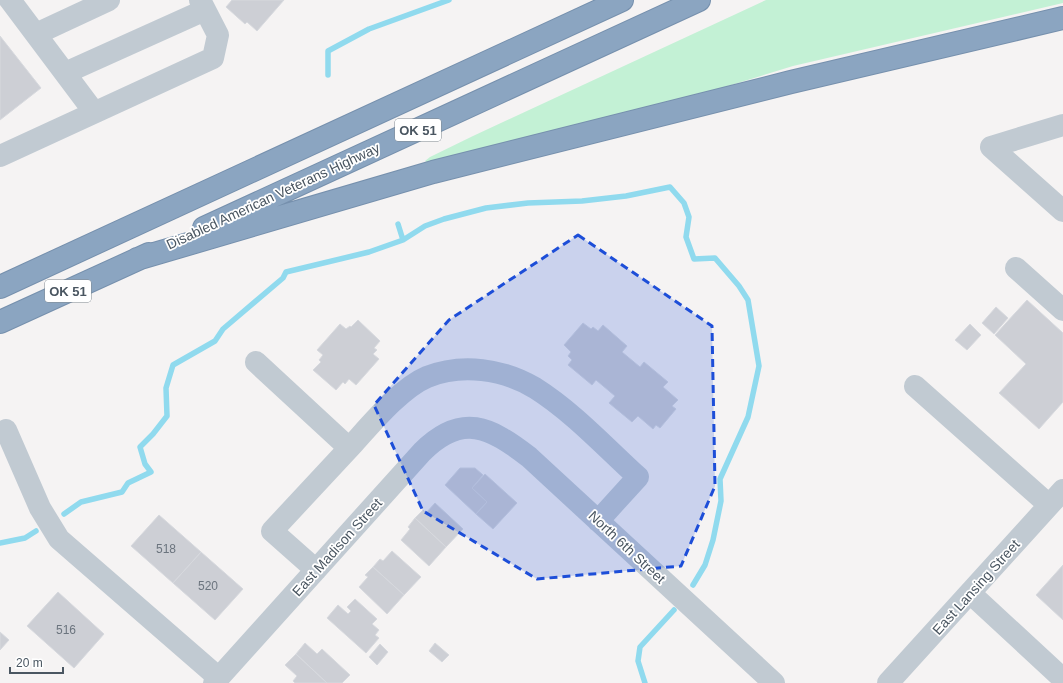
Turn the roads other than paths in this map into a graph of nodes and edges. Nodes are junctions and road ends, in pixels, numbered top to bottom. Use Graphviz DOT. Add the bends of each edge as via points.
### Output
graph roads {
  1 [pos="10,0"];
  2 [pos="109,0"];
  3 [pos="622,0"];
  4 [pos="699,0"];
  5 [pos="203,5"];
  6 [pos="1063,18"];
  7 [pos="36,34"];
  8 [pos="65,73"];
  9 [pos="94,112"];
  10 [pos="1063,125"];
  11 [pos="0,156"];
  12 [pos="1063,211"];
  13 [pos="137,259"];
  14 [pos="1016,268"];
  15 [pos="0,287"];
  16 [pos="1063,310"];
  17 [pos="0,322"];
  18 [pos="256,362"];
  19 [pos="914,386"];
  20 [pos="470,428"];
  21 [pos="6,430"];
  22 [pos="349,448"];
  23 [pos="1056,498"];
  24 [pos="598,521"];
  25 [pos="316,570"];
  26 [pos="970,593"];
  27 [pos="1063,679"];
  28 [pos="217,680"];
  29 [pos="774,683"];
  30 [pos="888,683"];
  1 -- 7 [label="street"];
  2 -- 7 [label="street"];
  3 -- 15 [label="highway, OK 51"];
  4 -- 13 [label="highway, Disabled American Veterans Highway / OK 51"];
  5 -- 8 [label="street"];
  5 -- 9 [label="street" via="218,35 213,58"];
  6 -- 13 [label="highway" via="791,82 433,172"];
  7 -- 8 [label="street"];
  8 -- 9 [label="street"];
  9 -- 11 [label="street"];
  10 -- 12 [label="street" via="991,147"];
  13 -- 17 [label="highway, Disabled American Veterans Highway / OK 51"];
  14 -- 16 [label="street"];
  18 -- 22 [label="street"];
  19 -- 23 [label="street"];
  20 -- 24 [label="street, North 6th Street" via="482,429 506,439"];
  20 -- 25 [label="street, East Madison Street" via="455,430 438,437 430,444"];
  21 -- 28 [label="street" via="40,508 59,539"];
  22 -- 24 [label="street" via="381,413 426,378 451,369 476,368 505,375 534,388 563,408 638,477"];
  22 -- 25 [label="street" via="272,531"];
  23 -- 26 [label="street, East Lansing Street"];
  24 -- 29 [label="street, North 6th Street"];
  25 -- 28 [label="street, East Madison Street"];
  26 -- 27 [label="street"];
  26 -- 30 [label="street, East Lansing Street"];
}
